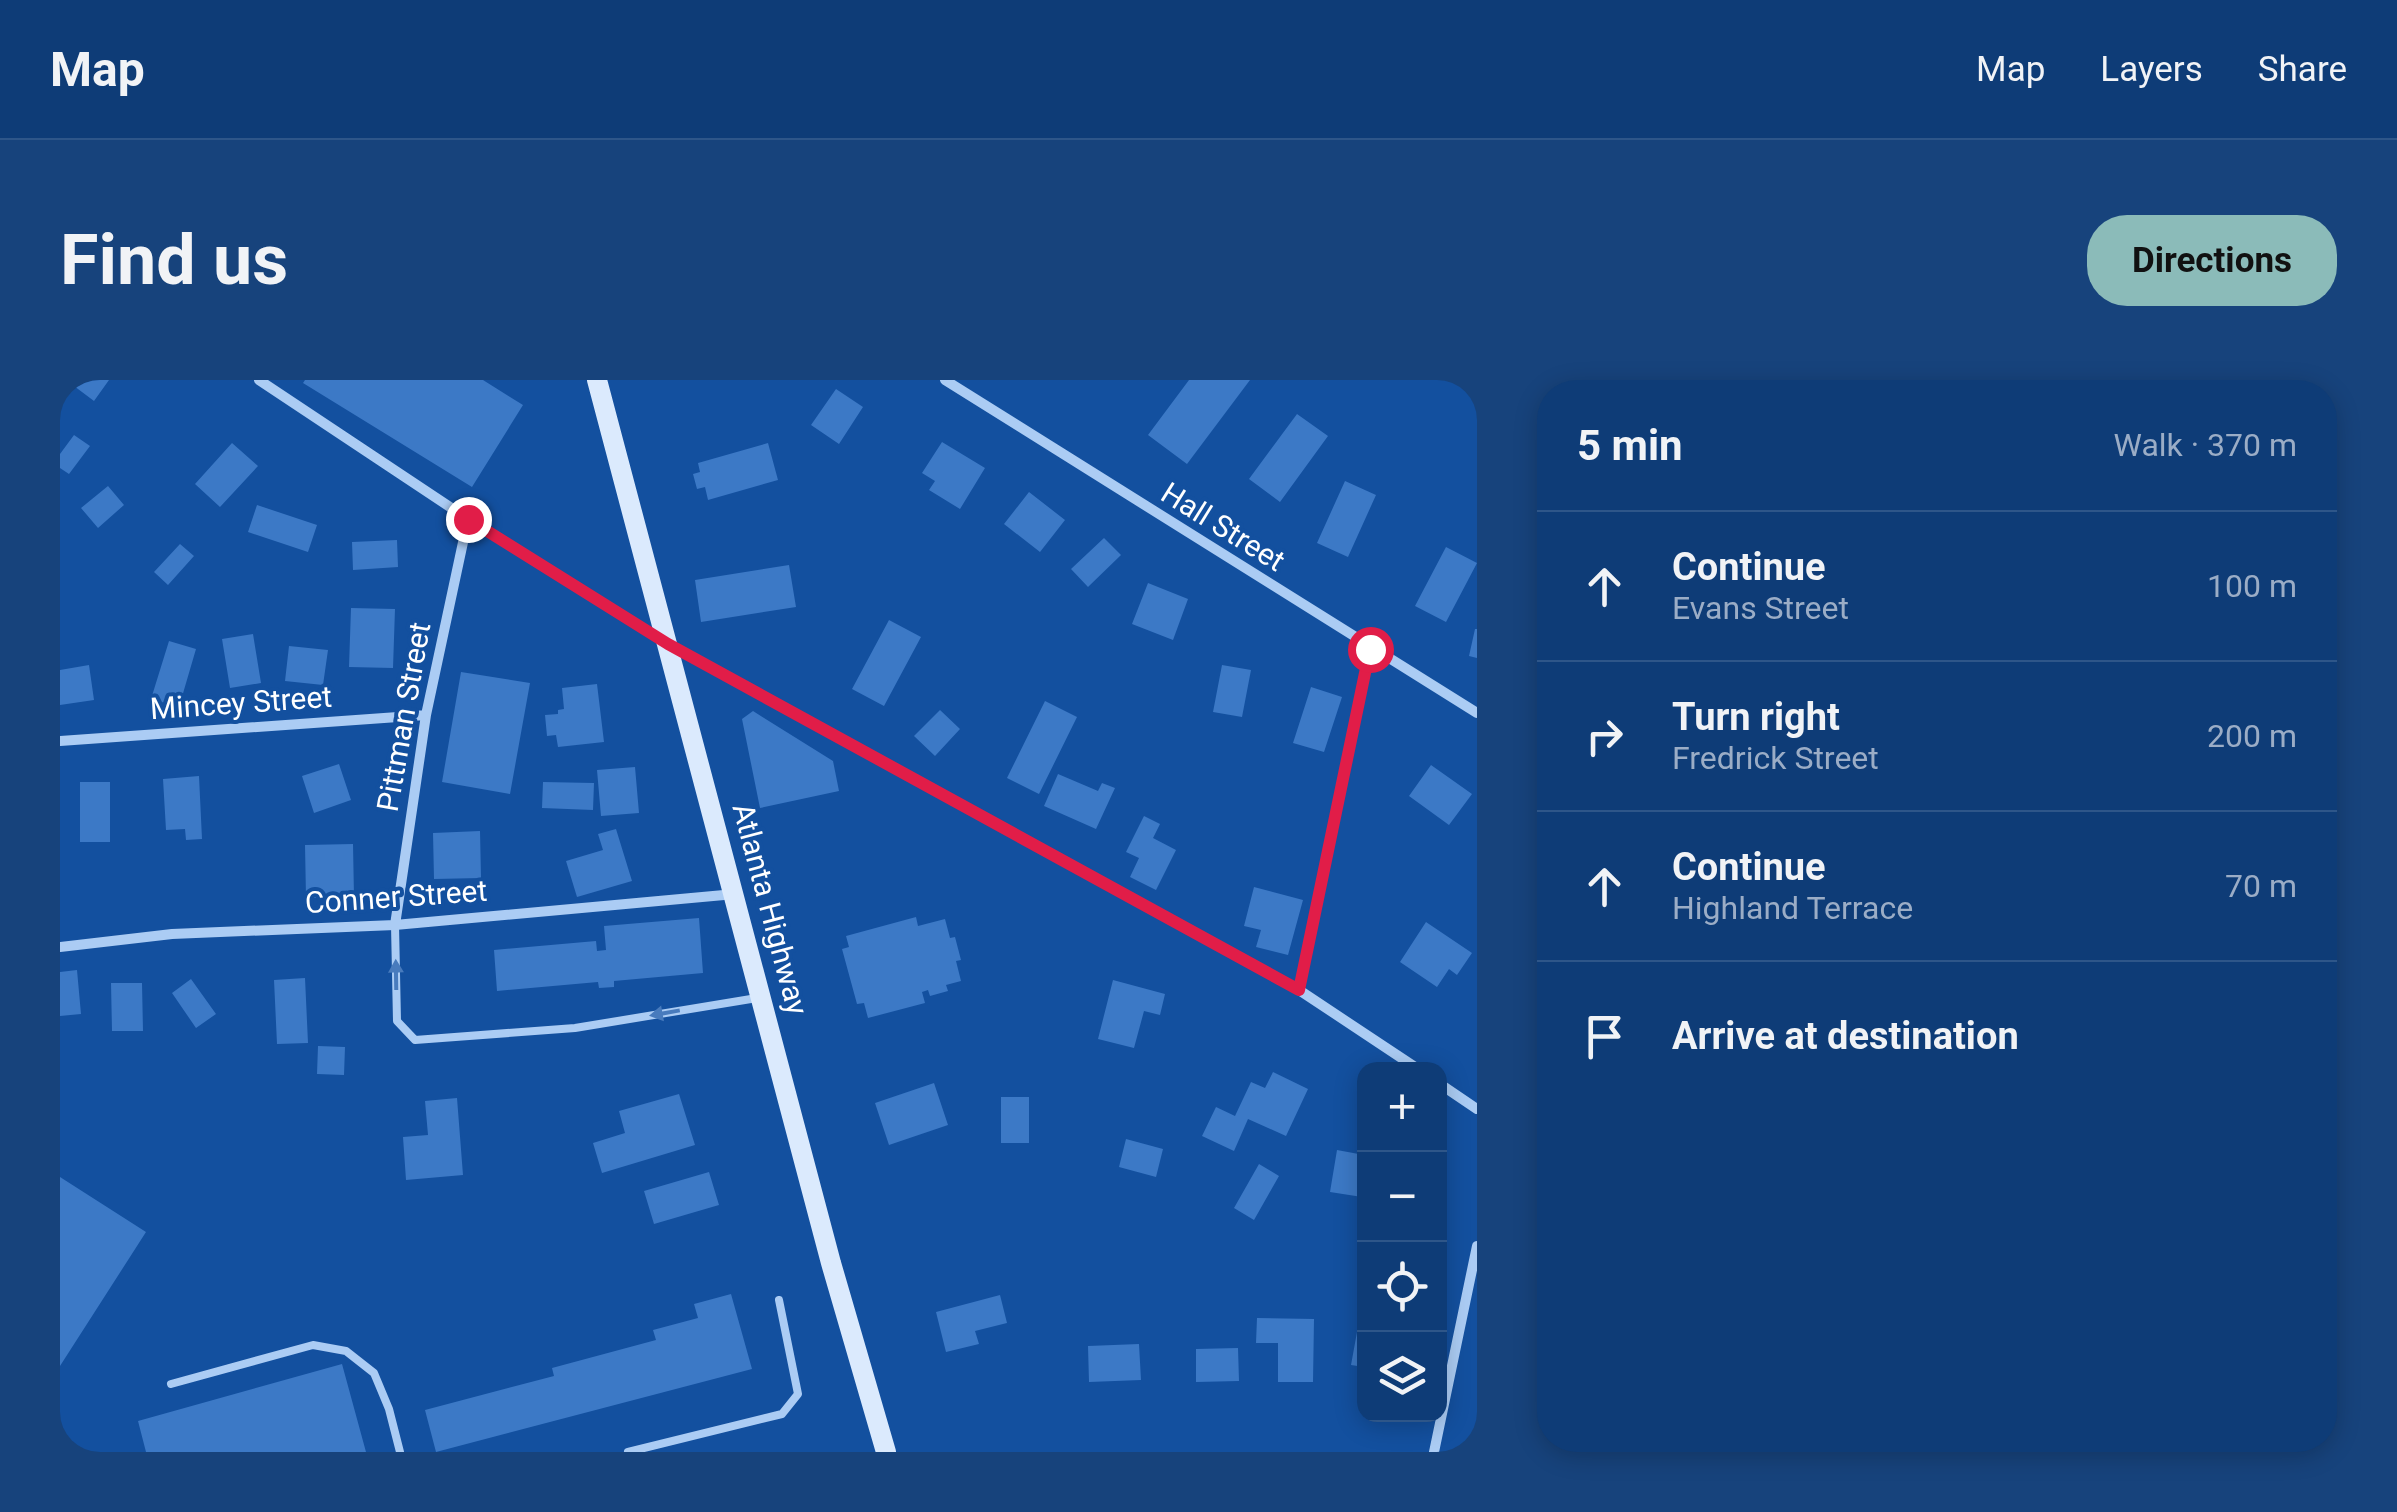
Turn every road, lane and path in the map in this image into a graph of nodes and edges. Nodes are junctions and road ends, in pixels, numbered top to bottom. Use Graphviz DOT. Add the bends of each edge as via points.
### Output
graph roads {
  1 [pos="259,380"];
  2 [pos="597,380"];
  3 [pos="945,380"];
  4 [pos="468,519"];
  5 [pos="668,644"];
  6 [pos="1370,649"];
  7 [pos="1477,714"];
  8 [pos="426,715"];
  9 [pos="60,741"];
  10 [pos="735,894"];
  11 [pos="396,925"];
  12 [pos="60,947"];
  13 [pos="1299,990"];
  14 [pos="762,997"];
  15 [pos="1406,1062"];
  16 [pos="1447,1089"];
  17 [pos="1477,1108"];
  18 [pos="1477,1246"];
  19 [pos="779,1300"];
  20 [pos="171,1384"];
  21 [pos="400,1452"];
  22 [pos="628,1452"];
  23 [pos="886,1452"];
  24 [pos="1434,1452"];
  1 -- 4 [label="street"];
  2 -- 5 [label="main road, Atlanta Highway"];
  3 -- 6 [label="street, Hall Street"];
  4 -- 5 [label="street"];
  4 -- 8 [label="street, Pittman Street"];
  5 -- 10 [label="main road, Atlanta Highway"];
  5 -- 13 [label="street"];
  6 -- 7 [label="street, Hall Street"];
  6 -- 13 [label="street"];
  8 -- 9 [label="street, Mincey Street"];
  8 -- 11 [label="street, Pittman Street"];
  10 -- 11 [label="street, Conner Street"];
  10 -- 14 [label="main road, Atlanta Highway"];
  11 -- 12 [label="street, Conner Street" via="172,934"];
  14 -- 11 [label="lane, one-way" via="575,1028 415,1040 397,1021"];
  13 -- 15 [label="street"];
  14 -- 23 [label="main road, Atlanta Highway"];
  16 -- 17 [label="street"];
  18 -- 24 [label="street"];
  19 -- 22 [label="lane" via="798,1394 782,1414"];
  20 -- 21 [label="lane" via="312,1346 346,1351 374,1374"];
}
